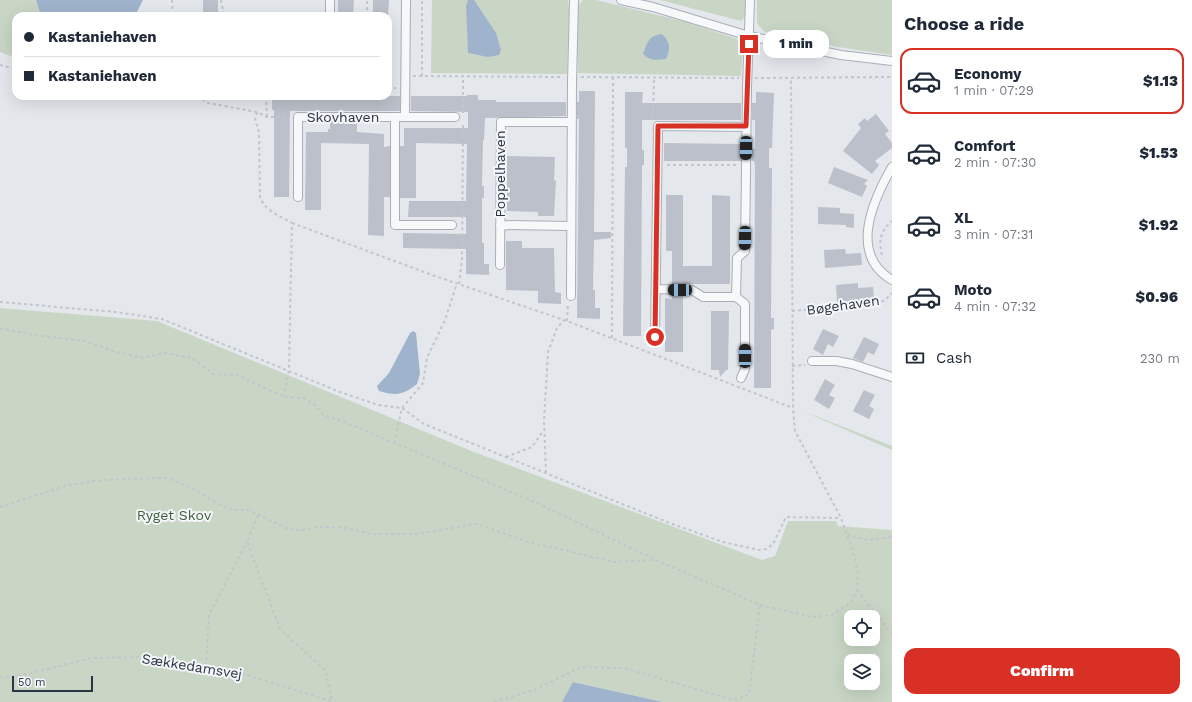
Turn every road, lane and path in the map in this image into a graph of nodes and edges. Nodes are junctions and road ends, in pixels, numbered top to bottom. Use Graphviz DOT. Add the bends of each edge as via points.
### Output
graph roads {
  1 [pos="172,0"];
  2 [pos="221,0"];
  3 [pos="330,0"];
  4 [pos="367,0"];
  5 [pos="406,0"];
  6 [pos="422,0"];
  7 [pos="574,0"];
  8 [pos="621,0"];
  9 [pos="750,0"];
  10 [pos="173,12"];
  11 [pos="223,12"];
  12 [pos="330,12"];
  13 [pos="367,12"];
  14 [pos="750,36"];
  15 [pos="892,61"];
  16 [pos="0,66"];
  17 [pos="12,68"];
  18 [pos="404,76"];
  19 [pos="422,76"];
  20 [pos="463,76"];
  21 [pos="572,77"];
  22 [pos="892,77"];
  23 [pos="613,78"];
  24 [pos="654,78"];
  25 [pos="747,78"];
  26 [pos="791,79"];
  27 [pos="203,100"];
  28 [pos="266,100"];
  29 [pos="257,112"];
  30 [pos="267,116"];
  31 [pos="298,117"];
  32 [pos="395,117"];
  33 [pos="405,117"];
  34 [pos="455,117"];
  35 [pos="571,122"];
  36 [pos="658,126"];
  37 [pos="746,126"];
  38 [pos="657,164"];
  39 [pos="746,165"];
  40 [pos="892,167"];
  41 [pos="298,197"];
  42 [pos="892,221"];
  43 [pos="292,223"];
  44 [pos="452,225"];
  45 [pos="500,225"];
  46 [pos="571,226"];
  47 [pos="884,262"];
  48 [pos="500,265"];
  49 [pos="892,280"];
  50 [pos="458,283"];
  51 [pos="656,290"];
  52 [pos="892,293"];
  53 [pos="571,296"];
  54 [pos="736,297"];
  55 [pos="0,302"];
  56 [pos="792,311"];
  57 [pos="565,320"];
  58 [pos="0,328"];
  59 [pos="612,338"];
  60 [pos="650,341"];
  61 [pos="812,362"];
  62 [pos="288,369"];
  63 [pos="892,377"];
  64 [pos="740,378"];
  65 [pos="284,397"];
  66 [pos="402,408"];
  67 [pos="793,408"];
  68 [pos="544,430"];
  69 [pos="394,443"];
  70 [pos="506,457"];
  71 [pos="546,473"];
  72 [pos="0,507"];
  73 [pos="258,515"];
  74 [pos="841,518"];
  75 [pos="847,535"];
  76 [pos="892,537"];
  77 [pos="247,542"];
  78 [pos="656,560"];
  79 [pos="857,590"];
  80 [pos="760,605"];
  81 [pos="892,634"];
  82 [pos="206,666"];
  83 [pos="0,677"];
  84 [pos="333,702"];
  85 [pos="494,702"];
  1 -- 10 [label="path"];
  2 -- 11 [label="path"];
  3 -- 12 [label="street"];
  4 -- 13 [label="path"];
  5 -- 18 [label="street"];
  6 -- 19 [label="path"];
  7 -- 21 [label="street"];
  8 -- 14 [label="street"];
  9 -- 14 [label="street"];
  14 -- 15 [label="street" via="841,55"];
  14 -- 25 [label="street"];
  16 -- 17 [label="path"];
  18 -- 19 [label="path"];
  18 -- 33 [label="street"];
  19 -- 20 [label="path"];
  20 -- 21 [label="path"];
  20 -- 50 [label="path" via="462,259"];
  21 -- 23 [label="path"];
  21 -- 35 [label="street"];
  22 -- 26 [label="path"];
  23 -- 24 [label="path"];
  23 -- 59 [label="path"];
  24 -- 25 [label="path"];
  24 -- 36 [label="path" via="653,120"];
  25 -- 26 [label="path"];
  25 -- 37 [label="street"];
  26 -- 56 [label="path"];
  27 -- 29 [label="path"];
  28 -- 30 [label="path"];
  29 -- 30 [label="path"];
  29 -- 43 [label="path" via="255,119 259,132 260,197 263,204 272,212"];
  30 -- 31 [label="path"];
  31 -- 32 [label="street, Skovhaven"];
  31 -- 41 [label="street, Skovhaven"];
  32 -- 33 [label="street, Skovhaven"];
  32 -- 44 [label="street, Skovhaven" via="395,225"];
  33 -- 34 [label="street, Skovhaven"];
  35 -- 45 [label="street, Poppelhaven" via="500,122"];
  35 -- 46 [label="street"];
  36 -- 37 [label="street"];
  36 -- 38 [label="street"];
  37 -- 39 [label="street"];
  38 -- 39 [label="path"];
  38 -- 51 [label="street"];
  39 -- 54 [label="street" via="745,251 737,258"];
  40 -- 49 [label="street, Bøgehaven" via="879,189 868,221 867,238 869,253 876,266"];
  42 -- 47 [label="path" via="884,227 880,237"];
  43 -- 50 [label="path"];
  43 -- 62 [label="path"];
  45 -- 46 [label="street, Poppelhaven"];
  45 -- 48 [label="street, Poppelhaven"];
  46 -- 53 [label="street"];
  50 -- 57 [label="path"];
  50 -- 66 [label="path" via="428,358 423,383"];
  51 -- 54 [label="street" via="692,290 703,296"];
  51 -- 60 [label="street" via="655,337"];
  52 -- 56 [label="path, Bøgehaven" via="878,303"];
  53 -- 57 [label="path"];
  54 -- 64 [label="street" via="745,304 745,368"];
  55 -- 62 [label="path" via="116,312 162,319"];
  56 -- 67 [label="path"];
  57 -- 59 [label="path"];
  57 -- 68 [label="path" via="557,328 548,352"];
  58 -- 65 [label="path" via="85,341 142,358 165,354 192,358 213,374 237,375"];
  59 -- 67 [label="path"];
  61 -- 63 [label="street" via="836,361 852,364"];
  62 -- 65 [label="path"];
  62 -- 66 [label="path" via="340,392 378,405"];
  65 -- 69 [label="path" via="304,398 315,405 323,415"];
  66 -- 69 [label="path"];
  66 -- 70 [label="path" via="424,424"];
  67 -- 74 [label="path" via="795,431"];
  68 -- 70 [label="path" via="532,447"];
  68 -- 71 [label="path"];
  69 -- 78 [label="path" via="535,502"];
  70 -- 71 [label="path"];
  71 -- 74 [label="path" via="716,540 759,550 773,544 786,517"];
  72 -- 73 [label="path" via="69,485 122,479 167,478 194,489 222,506 234,510 248,510"];
  73 -- 77 [label="path"];
  73 -- 78 [label="path" via="288,529 345,528 372,534 417,534 478,524 525,541 614,562"];
  74 -- 75 [label="path"];
  75 -- 76 [label="path" via="868,540"];
  75 -- 79 [label="path" via="858,574"];
  77 -- 82 [label="path" via="209,615"];
  77 -- 84 [label="path" via="280,629 326,671"];
  78 -- 80 [label="path"];
  79 -- 80 [label="path" via="851,602 832,615 812,617"];
  79 -- 81 [label="path"];
  80 -- 85 [label="path" via="749,695 733,700 624,668 581,667 534,690"];
  82 -- 83 [label="path, Sækkedamsvej" via="151,657 92,658 18,676"];
  82 -- 84 [label="path, Sækkedamsvej" via="228,669"];
}
